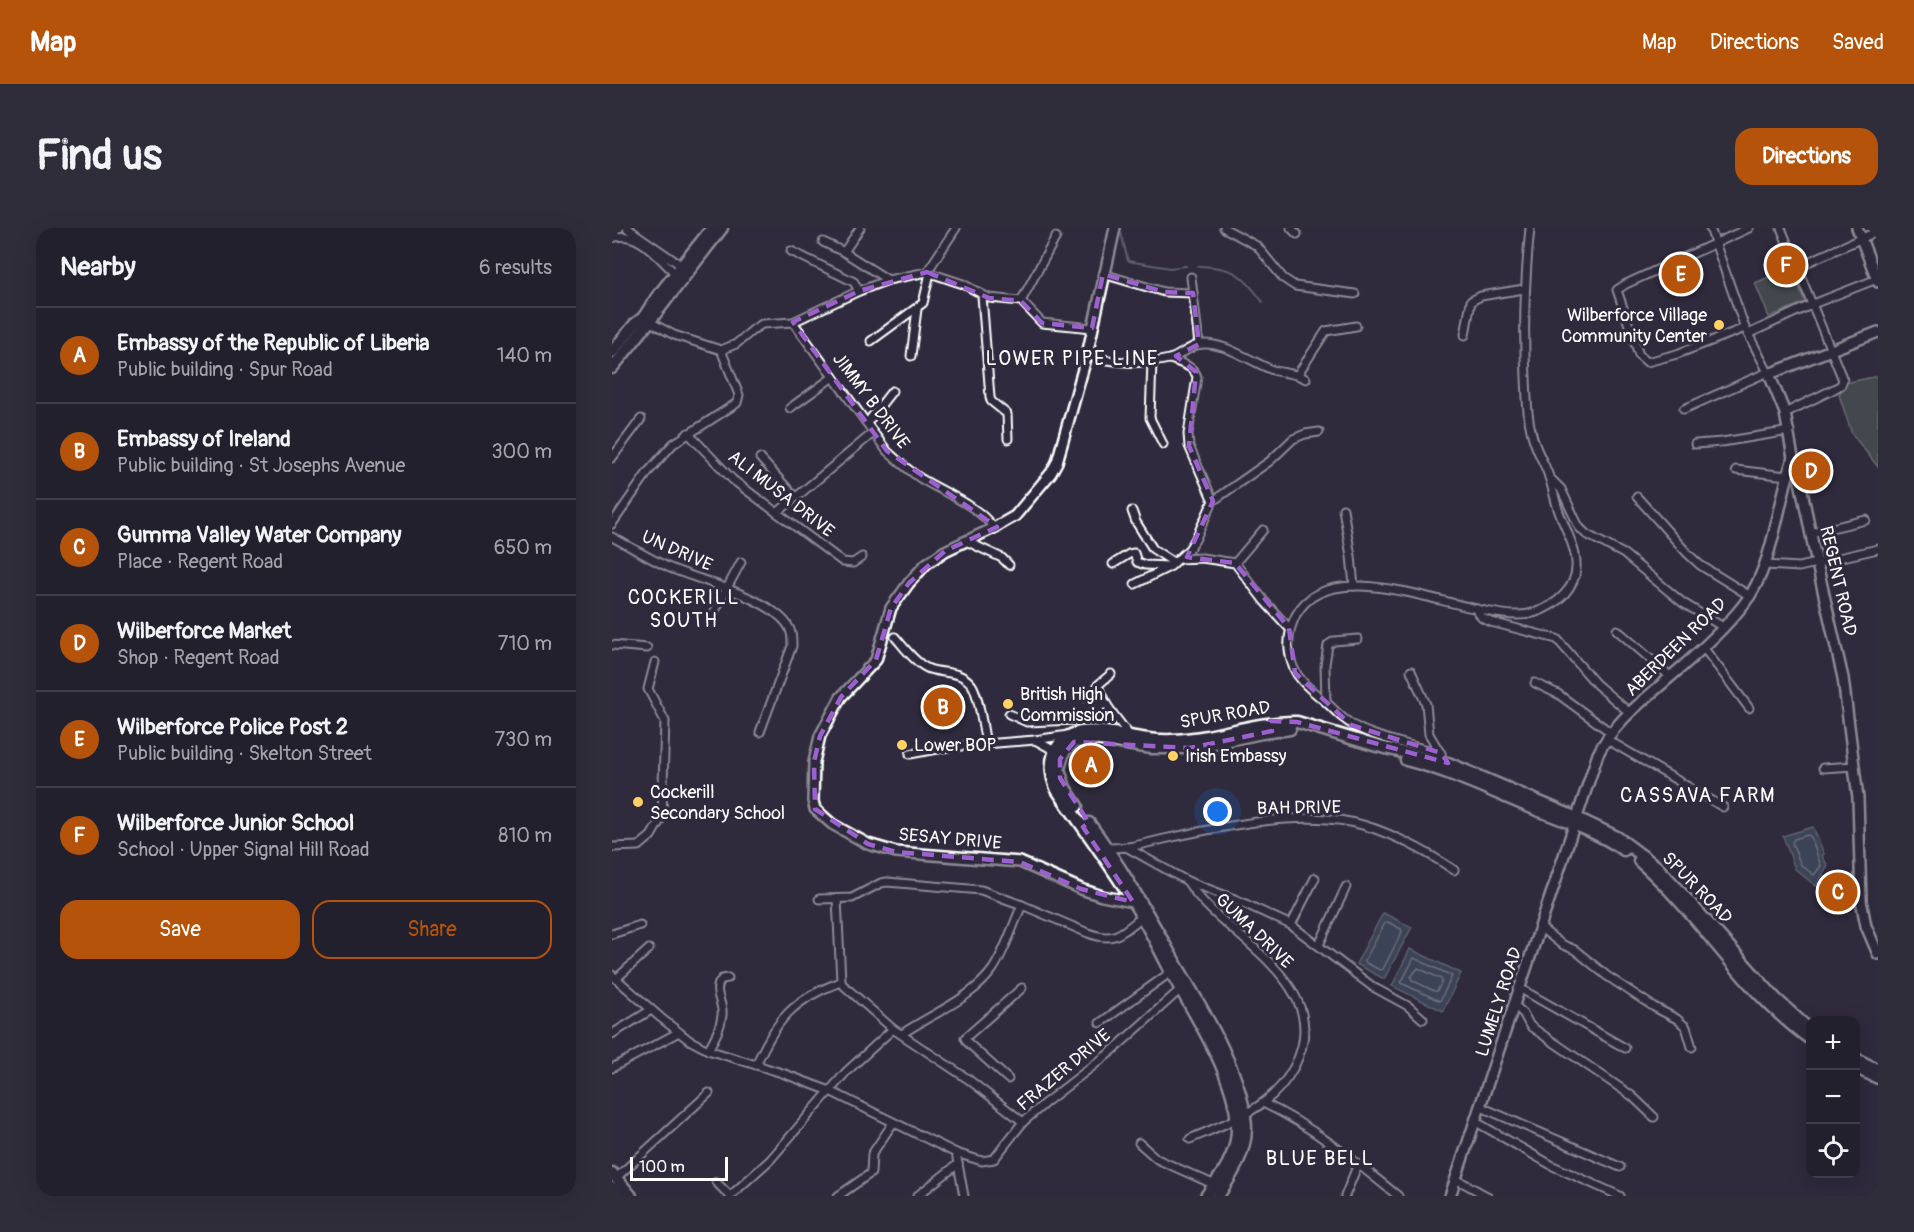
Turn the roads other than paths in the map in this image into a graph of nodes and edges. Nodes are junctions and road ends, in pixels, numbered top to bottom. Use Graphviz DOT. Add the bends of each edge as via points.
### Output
graph roads {
  1 [pos="627,228"];
  2 [pos="712,228"];
  3 [pos="722,228"];
  4 [pos="860,228"];
  5 [pos="956,228"];
  6 [pos="1114,228"];
  7 [pos="1224,228"];
  8 [pos="1291,228"];
  9 [pos="1530,228"];
  10 [pos="1710,228"];
  11 [pos="1749,228"];
  12 [pos="1781,228"];
  13 [pos="1857,228"];
  14 [pos="1878,231"];
  15 [pos="1297,234"];
  16 [pos="1056,237"];
  17 [pos="612,238"];
  18 [pos="1862,238"];
  19 [pos="822,242"];
  20 [pos="1714,243"];
  21 [pos="791,251"];
  22 [pos="844,252"];
  23 [pos="1797,267"];
  24 [pos="679,270"];
  25 [pos="928,272"];
  26 [pos="1103,274"];
  27 [pos="1191,277"];
  28 [pos="888,280"];
  29 [pos="1877,281"];
  30 [pos="1524,289"];
  31 [pos="859,291"];
  32 [pos="1193,293"];
  33 [pos="1355,294"];
  34 [pos="982,296"];
  35 [pos="1020,301"];
  36 [pos="1812,304"];
  37 [pos="917,309"];
  38 [pos="647,320"];
  39 [pos="793,322"];
  40 [pos="1356,326"];
  41 [pos="1092,328"];
  42 [pos="1747,331"];
  43 [pos="1878,332"];
  44 [pos="1465,336"];
  45 [pos="871,341"];
  46 [pos="1199,344"];
  47 [pos="1831,348"];
  48 [pos="720,350"];
  49 [pos="612,352"];
  50 [pos="1087,355"];
  51 [pos="911,356"];
  52 [pos="1170,359"];
  53 [pos="1152,361"];
  54 [pos="612,368"];
  55 [pos="1768,373"];
  56 [pos="1298,375"];
  57 [pos="833,377"];
  58 [pos="1306,379"];
  59 [pos="892,391"];
  60 [pos="790,408"];
  61 [pos="1684,409"];
  62 [pos="1785,413"];
  63 [pos="641,419"];
  64 [pos="867,423"];
  65 [pos="1790,431"];
  66 [pos="1319,432"];
  67 [pos="688,433"];
  68 [pos="873,433"];
  69 [pos="1008,439"];
  70 [pos="1163,444"];
  71 [pos="1695,444"];
  72 [pos="612,458"];
  73 [pos="760,458"];
  74 [pos="1793,458"];
  75 [pos="1736,470"];
  76 [pos="1787,476"];
  77 [pos="1549,477"];
  78 [pos="1637,496"];
  79 [pos="795,497"];
  80 [pos="1213,501"];
  81 [pos="1343,509"];
  82 [pos="1132,511"];
  83 [pos="777,513"];
  84 [pos="1866,520"];
  85 [pos="612,524"];
  86 [pos="994,528"];
  87 [pos="1263,530"];
  88 [pos="1810,533"];
  89 [pos="612,537"];
  90 [pos="966,541"];
  91 [pos="1878,549"];
  92 [pos="862,557"];
  93 [pos="741,562"];
  94 [pos="1174,562"];
  95 [pos="1235,563"];
  96 [pos="1113,564"];
  97 [pos="1817,564"];
  98 [pos="1009,565"];
  99 [pos="1764,565"];
  100 [pos="1135,584"];
  101 [pos="1354,586"];
  102 [pos="727,589"];
  103 [pos="1750,596"];
  104 [pos="1476,609"];
  105 [pos="710,620"];
  106 [pos="1723,627"];
  107 [pos="1289,628"];
  108 [pos="1617,630"];
  109 [pos="895,637"];
  110 [pos="1358,639"];
  111 [pos="612,645"];
  112 [pos="1703,647"];
  113 [pos="647,648"];
  114 [pos="655,662"];
  115 [pos="1411,671"];
  116 [pos="1111,674"];
  117 [pos="1671,677"];
  118 [pos="1535,683"];
  119 [pos="1078,694"];
  120 [pos="1326,702"];
  121 [pos="1104,704"];
  122 [pos="1749,708"];
  123 [pos="1630,713"];
  124 [pos="1009,714"];
  125 [pos="1271,727"];
  126 [pos="760,732"];
  127 [pos="1071,735"];
  128 [pos="1608,736"];
  129 [pos="1131,737"];
  130 [pos="1035,740"];
  131 [pos="986,744"];
  132 [pos="1055,751"];
  133 [pos="1440,753"];
  134 [pos="910,754"];
  135 [pos="1448,764"];
  136 [pos="1855,766"];
  137 [pos="1823,768"];
  138 [pos="1723,807"];
  139 [pos="1576,821"];
  140 [pos="1086,825"];
  141 [pos="612,847"];
  142 [pos="1126,847"];
  143 [pos="1104,850"];
  144 [pos="1454,870"];
  145 [pos="1315,878"];
  146 [pos="1187,880"];
  147 [pos="1346,887"];
  148 [pos="819,899"];
  149 [pos="837,899"];
  150 [pos="1137,901"];
  151 [pos="1687,904"];
  152 [pos="1022,905"];
  153 [pos="1145,915"];
  154 [pos="1292,925"];
  155 [pos="640,926"];
  156 [pos="1541,928"];
  157 [pos="612,934"];
  158 [pos="1319,945"];
  159 [pos="649,949"];
  160 [pos="1878,954"];
  161 [pos="1169,958"];
  162 [pos="1171,972"];
  163 [pos="615,976"];
  164 [pos="728,978"];
  165 [pos="841,982"];
  166 [pos="1184,986"];
  167 [pos="1022,988"];
  168 [pos="1521,989"];
  169 [pos="1515,1006"];
  170 [pos="651,1010"];
  171 [pos="1423,1019"];
  172 [pos="1100,1023"];
  173 [pos="1806,1026"];
  174 [pos="893,1029"];
  175 [pos="679,1032"];
  176 [pos="612,1034"];
  177 [pos="902,1034"];
  178 [pos="1806,1037"];
  179 [pos="1692,1047"];
  180 [pos="1626,1048"];
  181 [pos="708,1050"];
  182 [pos="1860,1062"];
  183 [pos="756,1065"];
  184 [pos="612,1068"];
  185 [pos="1860,1069"];
  186 [pos="1877,1074"];
  187 [pos="1008,1079"];
  188 [pos="830,1091"];
  189 [pos="709,1093"];
  190 [pos="1263,1103"];
  191 [pos="1481,1107"];
  192 [pos="1241,1115"];
  193 [pos="1654,1117"];
  194 [pos="1023,1122"];
  195 [pos="1476,1122"];
  196 [pos="893,1123"];
  197 [pos="1190,1139"];
  198 [pos="1139,1143"];
  199 [pos="956,1153"];
  200 [pos="958,1164"];
  201 [pos="1358,1164"];
  202 [pos="1620,1167"];
  203 [pos="1456,1179"];
  204 [pos="613,1180"];
  205 [pos="716,1182"];
  206 [pos="1216,1190"];
  207 [pos="619,1196"];
  208 [pos="631,1196"];
  209 [pos="730,1196"];
  210 [pos="838,1196"];
  211 [pos="917,1196"];
  212 [pos="964,1196"];
  213 [pos="1206,1196"];
  214 [pos="1345,1196"];
  215 [pos="1398,1196"];
  216 [pos="1450,1196"];
  217 [pos="1487,1196"];
  218 [pos="1620,1196"];
  1 -- 24 [label="street"];
  2 -- 24 [label="main road"];
  3 -- 38 [label="main road"];
  4 -- 22 [label="street"];
  5 -- 25 [label="street"];
  6 -- 26 [label="street, SESAY DRIVE"];
  7 -- 33 [label="street" via="1257,246 1283,278 1295,286"];
  8 -- 15 [label="street"];
  9 -- 30 [label="street"];
  10 -- 20 [label="street, REGENT ROAD"];
  11 -- 20 [label="street"];
  12 -- 23 [label="street"];
  13 -- 18 [label="street"];
  14 -- 18 [label="street"];
  16 -- 35 [label="street"];
  17 -- 24 [label="street" via="631,236"];
  18 -- 23 [label="street"];
  18 -- 29 [label="street"];
  19 -- 22 [label="street"];
  20 -- 42 [label="street, REGENT ROAD"];
  20 -- 42 [label="street" via="1617,290 1639,355 1653,361"];
  21 -- 31 [label="street" via="854,282"];
  22 -- 28 [label="street"];
  23 -- 36 [label="street"];
  24 -- 38 [label="main road"];
  25 -- 28 [label="street"];
  25 -- 34 [label="street" via="963,284"];
  25 -- 37 [label="street" via="925,298"];
  26 -- 32 [label="street" via="1155,291"];
  26 -- 41 [label="street, SESAY DRIVE"];
  27 -- 32 [label="street"];
  28 -- 31 [label="street"];
  29 -- 36 [label="street"];
  30 -- 44 [label="street" via="1472,301"];
  30 -- 77 [label="street" via="1528,420"];
  31 -- 39 [label="street"];
  32 -- 46 [label="street"];
  34 -- 35 [label="street"];
  34 -- 69 [label="street" via="990,397 1007,414"];
  35 -- 41 [label="street" via="1042,323"];
  36 -- 42 [label="street"];
  36 -- 47 [label="street"];
  37 -- 45 [label="street"];
  37 -- 51 [label="street"];
  38 -- 48 [label="street" via="674,335"];
  38 -- 49 [label="main road" via="635,324"];
  38 -- 54 [label="main road"];
  39 -- 48 [label="street" via="762,324 736,344"];
  39 -- 57 [label="street, JIMMY B DRIVE"];
  40 -- 56 [label="street" via="1326,331"];
  41 -- 50 [label="street, SESAY DRIVE"];
  42 -- 55 [label="street, REGENT ROAD"];
  43 -- 47 [label="street"];
  46 -- 52 [label="street"];
  46 -- 56 [label="street" via="1230,349 1272,370"];
  47 -- 55 [label="street"];
  47 -- 62 [label="street" via="1842,375 1841,385"];
  48 -- 67 [label="street" via="739,400"];
  50 -- 53 [label="street" via="1113,362"];
  50 -- 86 [label="street, SESAY DRIVE" via="1057,462 1024,507"];
  52 -- 53 [label="street"];
  52 -- 80 [label="street" via="1196,372 1189,446"];
  53 -- 70 [label="street" via="1150,418"];
  55 -- 61 [label="street"];
  55 -- 62 [label="street, REGENT ROAD"];
  56 -- 58 [label="street"];
  57 -- 60 [label="street"];
  57 -- 64 [label="street, JIMMY B DRIVE"];
  59 -- 64 [label="street"];
  62 -- 65 [label="street, REGENT ROAD"];
  63 -- 72 [label="street"];
  64 -- 68 [label="street, JIMMY B DRIVE"];
  65 -- 71 [label="street"];
  65 -- 74 [label="street, REGENT ROAD"];
  66 -- 80 [label="street" via="1293,439 1270,461"];
  67 -- 83 [label="street, ALI MUSA DRIVE" via="733,480"];
  67 -- 85 [label="street" via="660,457"];
  68 -- 79 [label="street"];
  68 -- 86 [label="street, JIMMY B DRIVE" via="901,464 979,511"];
  73 -- 79 [label="street"];
  74 -- 76 [label="street, ABERDEEN ROAD"];
  74 -- 88 [label="street, REGENT ROAD"];
  75 -- 76 [label="street"];
  76 -- 99 [label="street, ABERDEEN ROAD"];
  77 -- 104 [label="street" via="1576,561 1576,572 1567,592 1532,613"];
  77 -- 106 [label="street" via="1561,489 1586,534 1624,555 1683,603"];
  78 -- 103 [label="street" via="1700,565"];
  79 -- 83 [label="street"];
  80 -- 94 [label="street" via="1195,540"];
  81 -- 101 [label="street"];
  82 -- 94 [label="street" via="1153,549"];
  83 -- 92 [label="street, ALI MUSA DRIVE" via="843,562 853,564"];
  84 -- 88 [label="street"];
  86 -- 90 [label="street, SESAY DRIVE"];
  87 -- 95 [label="street"];
  88 -- 97 [label="street, REGENT ROAD"];
  89 -- 102 [label="street, UN DRIVE" via="669,567"];
  90 -- 98 [label="street"];
  90 -- 150 [label="street, SESAY DRIVE" via="926,564 891,608 876,660 841,697 819,736 814,762 815,808 832,824 882,849 1020,862 1081,889"];
  91 -- 97 [label="street"];
  93 -- 102 [label="street"];
  94 -- 95 [label="street" via="1209,558"];
  94 -- 96 [label="street" via="1145,565 1137,562 1134,553"];
  94 -- 100 [label="street"];
  95 -- 107 [label="street"];
  97 -- 99 [label="street"];
  97 -- 136 [label="street, REGENT ROAD" via="1843,678"];
  99 -- 103 [label="street, ABERDEEN ROAD"];
  101 -- 104 [label="street" via="1406,592"];
  101 -- 107 [label="street" via="1317,593"];
  102 -- 105 [label="street"];
  102 -- 126 [label="street, UN DRIVE" via="777,614 792,634 788,660"];
  103 -- 106 [label="street, ABERDEEN ROAD"];
  104 -- 123 [label="street" via="1491,622 1557,639 1596,684"];
  106 -- 112 [label="street, ABERDEEN ROAD"];
  107 -- 120 [label="street" via="1295,673"];
  108 -- 117 [label="street"];
  109 -- 131 [label="street" via="928,668 952,672 971,684"];
  110 -- 120 [label="street" via="1328,645"];
  111 -- 113 [label="street"];
  112 -- 117 [label="street, ABERDEEN ROAD"];
  112 -- 122 [label="street"];
  114 -- 141 [label="street" via="648,689 664,721 662,817 651,836 639,846"];
  115 -- 133 [label="street" via="1426,704 1429,734"];
  116 -- 121 [label="street" via="1098,685"];
  117 -- 123 [label="street, ABERDEEN ROAD"];
  118 -- 128 [label="street" via="1558,694"];
  119 -- 121 [label="street"];
  120 -- 133 [label="street" via="1365,732"];
  121 -- 124 [label="street" via="1076,720 1027,722"];
  121 -- 129 [label="street"];
  123 -- 128 [label="street, ABERDEEN ROAD"];
  125 -- 129 [label="main road, SPUR ROAD" via="1198,739"];
  125 -- 135 [label="main road, SPUR ROAD" via="1297,722"];
  125 -- 139 [label="main road, SPUR ROAD" via="1304,730 1443,770"];
  125 -- 140 [label="main road, SPUR ROAD" via="1190,748 1152,748 1093,739 1074,742 1064,752 1059,769"];
  127 -- 129 [label="main road, SPUR ROAD" via="1088,732"];
  127 -- 130 [label="street"];
  127 -- 132 [label="main road"];
  128 -- 138 [label="street"];
  128 -- 139 [label="street, ABERDEEN ROAD"];
  130 -- 131 [label="street"];
  130 -- 132 [label="street"];
  131 -- 134 [label="street"];
  132 -- 140 [label="main road, SPUR ROAD" via="1053,782"];
  133 -- 135 [label="street"];
  135 -- 139 [label="main road, SPUR ROAD"];
  136 -- 137 [label="street"];
  136 -- 160 [label="street, REGENT ROAD" via="1861,900 1866,926"];
  139 -- 151 [label="main road, SPUR ROAD" via="1632,855"];
  139 -- 156 [label="street, LUMELY ROAD"];
  140 -- 143 [label="main road, SPUR ROAD"];
  142 -- 143 [label="street, BAH DRIVE"];
  142 -- 144 [label="street, BAH DRIVE" via="1235,825 1336,819 1364,825 1424,851"];
  142 -- 146 [label="street"];
  143 -- 150 [label="main road, SPUR ROAD"];
  145 -- 154 [label="street"];
  146 -- 154 [label="street"];
  146 -- 190 [label="street, GUMA DRIVE" via="1211,912 1273,965 1292,990 1303,1014 1301,1054 1289,1075"];
  147 -- 158 [label="street"];
  148 -- 149 [label="street"];
  149 -- 152 [label="street" via="860,896 887,882 968,888"];
  149 -- 165 [label="street"];
  150 -- 153 [label="main road, SPUR ROAD"];
  151 -- 173 [label="main road, SPUR ROAD"];
  151 -- 178 [label="main road, SPUR ROAD" via="1770,1006"];
  152 -- 153 [label="street" via="1099,937 1111,938"];
  152 -- 177 [label="street" via="993,969 982,981"];
  153 -- 161 [label="main road, SPUR ROAD"];
  154 -- 158 [label="street"];
  155 -- 157 [label="street"];
  156 -- 168 [label="street, LUMELY ROAD"];
  156 -- 179 [label="street" via="1686,1026"];
  158 -- 171 [label="street"];
  159 -- 163 [label="street"];
  161 -- 162 [label="main road, SPUR ROAD"];
  161 -- 166 [label="main road, SPUR ROAD"];
  162 -- 166 [label="main road, SPUR ROAD"];
  162 -- 172 [label="street"];
  163 -- 170 [label="street"];
  164 -- 181 [label="street" via="719,982 722,1016"];
  165 -- 174 [label="street"];
  165 -- 183 [label="street" via="810,997 782,1018"];
  166 -- 192 [label="main road, SPUR ROAD" via="1233,1074"];
  166 -- 194 [label="street, FRAZER DRIVE" via="1111,1052"];
  167 -- 187 [label="street" via="965,1038"];
  168 -- 169 [label="street, LUMELY ROAD"];
  168 -- 180 [label="street"];
  169 -- 191 [label="street, LUMELY ROAD"];
  169 -- 193 [label="street" via="1530,1026 1632,1096"];
  170 -- 175 [label="street"];
  170 -- 176 [label="street"];
  174 -- 177 [label="street"];
  174 -- 188 [label="street"];
  175 -- 181 [label="street"];
  175 -- 184 [label="street"];
  177 -- 194 [label="street"];
  181 -- 183 [label="street"];
  182 -- 186 [label="main road"];
  183 -- 188 [label="street"];
  185 -- 186 [label="main road"];
  188 -- 196 [label="street"];
  188 -- 209 [label="street" via="770,1160"];
  189 -- 204 [label="street"];
  190 -- 192 [label="street, GUMA DRIVE"];
  190 -- 201 [label="street"];
  191 -- 195 [label="street, LUMELY ROAD"];
  191 -- 202 [label="street"];
  192 -- 197 [label="street, GUMA DRIVE"];
  192 -- 206 [label="main road, SPUR ROAD" via="1246,1131 1243,1150"];
  194 -- 199 [label="street, FRAZER DRIVE" via="994,1159 982,1161"];
  195 -- 203 [label="street, LUMELY ROAD"];
  195 -- 218 [label="street" via="1553,1166"];
  196 -- 199 [label="street"];
  196 -- 210 [label="street" via="872,1154 871,1173"];
  198 -- 206 [label="street" via="1157,1159"];
  199 -- 200 [label="street"];
  200 -- 211 [label="street"];
  200 -- 212 [label="street"];
  201 -- 214 [label="street"];
  201 -- 215 [label="street"];
  203 -- 216 [label="street, LUMELY ROAD"];
  203 -- 217 [label="street"];
  204 -- 207 [label="main road"];
  204 -- 208 [label="main road"];
  205 -- 209 [label="street"];
  206 -- 213 [label="main road, SPUR ROAD"];
}
